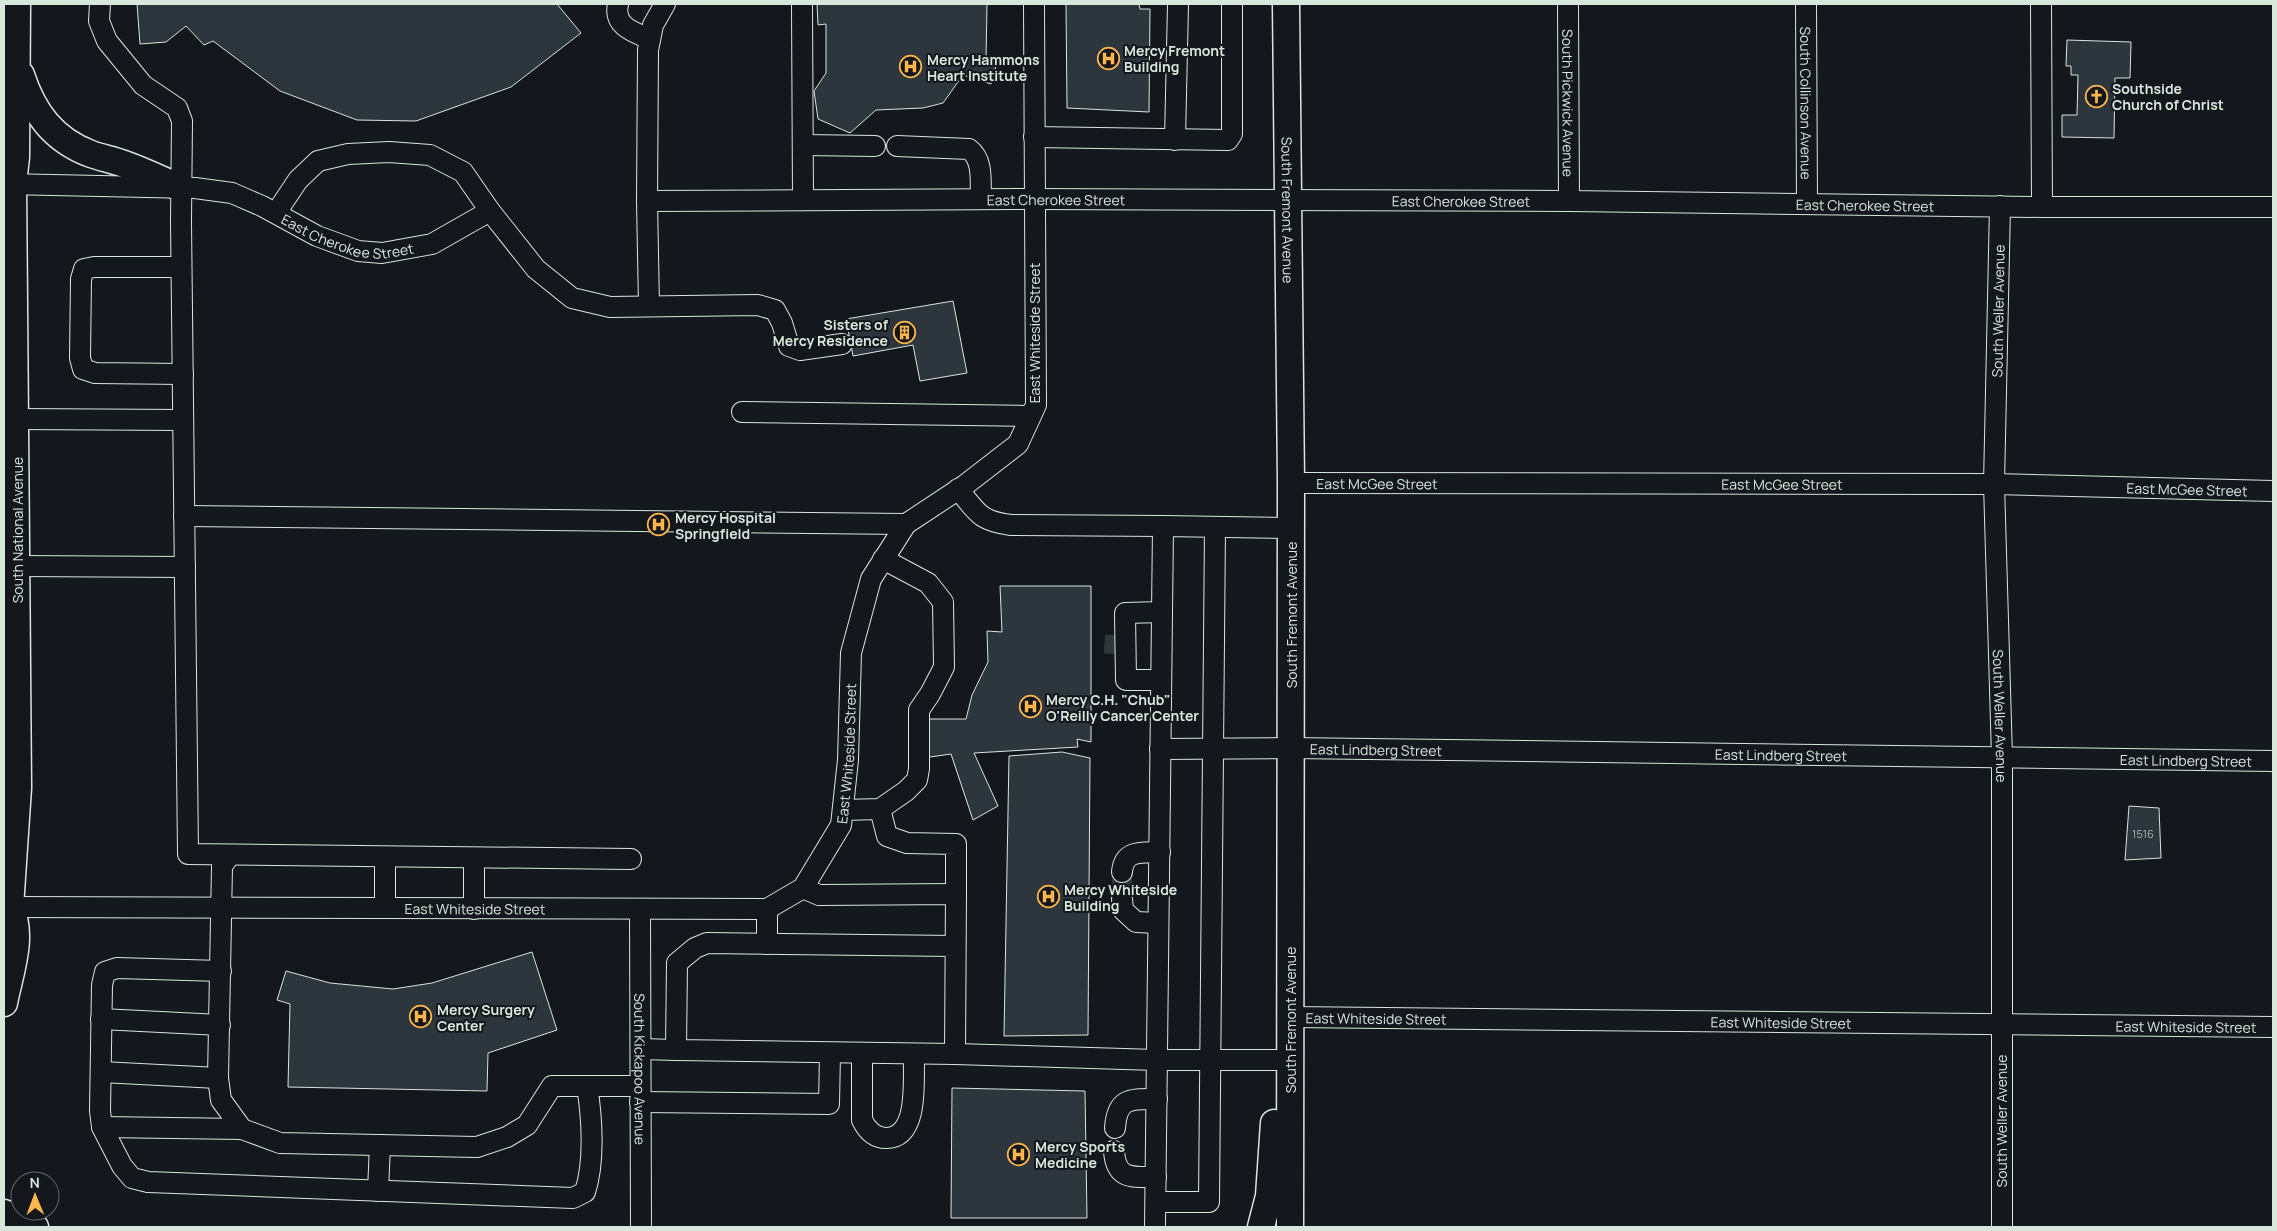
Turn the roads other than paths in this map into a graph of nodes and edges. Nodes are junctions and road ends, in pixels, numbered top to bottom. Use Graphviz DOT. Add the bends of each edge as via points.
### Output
graph roads {
  1 [pos="17,4"];
  2 [pos="100,4"];
  3 [pos="618,4"];
  4 [pos="666,4"];
  5 [pos="802,4"];
  6 [pos="1034,4"];
  7 [pos="1178,4"];
  8 [pos="1232,4"];
  9 [pos="1286,4"];
  10 [pos="1568,4"];
  11 [pos="1806,4"];
  12 [pos="2041,4"];
  13 [pos="650,39"];
  14 [pos="17,62"];
  15 [pos="1034,137"];
  16 [pos="1175,140"];
  17 [pos="802,145"];
  18 [pos="875,146"];
  19 [pos="897,146"];
  20 [pos="9,184"];
  21 [pos="181,188"];
  22 [pos="981,199"];
  23 [pos="1033,199"];
  24 [pos="803,200"];
  25 [pos="1288,200"];
  26 [pos="1569,200"];
  27 [pos="647,201"];
  28 [pos="1808,202"];
  29 [pos="2000,206"];
  30 [pos="2042,207"];
  31 [pos="2273,207"];
  32 [pos="490,211"];
  33 [pos="276,213"];
  34 [pos="181,267"];
  35 [pos="649,306"];
  36 [pos="842,344"];
  37 [pos="10,373"];
  38 [pos="183,374"];
  39 [pos="742,412"];
  40 [pos="1030,416"];
  41 [pos="16,419"];
  42 [pos="183,420"];
  43 [pos="1292,483"];
  44 [pos="1994,484"];
  45 [pos="10,487"];
  46 [pos="958,490"];
  47 [pos="2273,491"];
  48 [pos="184,516"];
  49 [pos="906,524"];
  50 [pos="1163,526"];
  51 [pos="1215,527"];
  52 [pos="1291,528"];
  53 [pos="883,559"];
  54 [pos="17,566"];
  55 [pos="185,567"];
  56 [pos="10,599"];
  57 [pos="1162,612"];
  58 [pos="1125,613"];
  59 [pos="1126,680"];
  60 [pos="1161,680"];
  61 [pos="1290,748"];
  62 [pos="1160,749"];
  63 [pos="1212,750"];
  64 [pos="2002,757"];
  65 [pos="2273,761"];
  66 [pos="880,809"];
  67 [pos="843,810"];
  68 [pos="1160,852"];
  69 [pos="230,855"];
  70 [pos="385,857"];
  71 [pos="474,858"];
  72 [pos="631,859"];
  73 [pos="1122,872"];
  74 [pos="803,888"];
  75 [pos="956,894"];
  76 [pos="1122,899"];
  77 [pos="221,907"];
  78 [pos="385,908"];
  79 [pos="7,909"];
  80 [pos="474,909"];
  81 [pos="767,909"];
  82 [pos="640,910"];
  83 [pos="1158,923"];
  84 [pos="767,944"];
  85 [pos="955,946"];
  86 [pos="221,971"];
  87 [pos="4,1003"];
  88 [pos="1290,1017"];
  89 [pos="101,1020"];
  90 [pos="220,1025"];
  91 [pos="2001,1025"];
  92 [pos="2273,1027"];
  93 [pos="640,1049"];
  94 [pos="676,1050"];
  95 [pos="830,1053"];
  96 [pos="862,1053"];
  97 [pos="914,1054"];
  98 [pos="955,1054"];
  99 [pos="1157,1060"];
  100 [pos="1210,1060"];
  101 [pos="1290,1060"];
  102 [pos="100,1072"];
  103 [pos="218,1078"];
  104 [pos="587,1086"];
  105 [pos="640,1094"];
  106 [pos="1157,1098"];
  107 [pos="102,1127"];
  108 [pos="1115,1128"];
  109 [pos="242,1129"];
  110 [pos="380,1145"];
  111 [pos="1114,1151"];
  112 [pos="1156,1178"];
  113 [pos="378,1191"];
  114 [pos="1156,1202"];
  115 [pos="4,1213"];
  116 [pos="36,1227"];
  117 [pos="641,1227"];
  118 [pos="1155,1227"];
  119 [pos="1261,1227"];
  120 [pos="1290,1227"];
  121 [pos="2002,1227"];
  1 -- 14 [label="main road, South National Avenue"];
  2 -- 21 [label="street" via="99,21 107,41 143,85 177,108 182,121"];
  3 -- 13 [label="street" via="620,24"];
  4 -- 13 [label="street" via="653,25"];
  5 -- 17 [label="street"];
  6 -- 15 [label="street, East Whiteside Street"];
  7 -- 16 [label="street"];
  8 -- 16 [label="street" via="1232,134 1228,140"];
  9 -- 25 [label="main road, South Fremont Avenue"];
  10 -- 26 [label="street, South Pickwick Avenue"];
  11 -- 28 [label="street, South Collinson Avenue"];
  12 -- 30 [label="street"];
  13 -- 27 [label="street"];
  14 -- 20 [label="main road, South National Avenue" via="16,157"];
  14 -- 21 [label="main road" via="28,97 55,134 77,148"];
  15 -- 16 [label="street"];
  15 -- 23 [label="street, East Whiteside Street"];
  17 -- 18 [label="street"];
  17 -- 24 [label="street"];
  19 -- 22 [label="street" via="969,149 977,155"];
  20 -- 21 [label="street, East Cherokee Street"];
  20 -- 37 [label="main road, South National Avenue"];
  21 -- 33 [label="street, East Cherokee Street" via="232,192"];
  21 -- 34 [label="street"];
  22 -- 23 [label="street, East Cherokee Street"];
  22 -- 24 [label="street, East Cherokee Street"];
  23 -- 25 [label="street, East Cherokee Street"];
  23 -- 40 [label="street, East Whiteside Street" via="1036,405"];
  24 -- 27 [label="street, East Cherokee Street"];
  25 -- 26 [label="street, East Cherokee Street"];
  25 -- 43 [label="main road, South Fremont Avenue"];
  26 -- 28 [label="street, East Cherokee Street"];
  27 -- 35 [label="street"];
  28 -- 29 [label="street, East Cherokee Street"];
  29 -- 30 [label="street, East Cherokee Street"];
  29 -- 44 [label="street, South Weller Avenue"];
  30 -- 31 [label="street, East Cherokee Street"];
  32 -- 33 [label="street, East Cherokee Street" via="432,244 382,253 358,251 317,236"];
  32 -- 33 [label="street" via="463,172 430,155 389,152 348,154 318,160 298,180"];
  32 -- 35 [label="street" via="536,270 572,298 610,307"];
  34 -- 38 [label="street"];
  34 -- 38 [label="street" via="94,266 84,270 81,279 80,358 83,369 95,373"];
  35 -- 36 [label="street" via="758,305 775,310 789,346 800,350"];
  37 -- 41 [label="main road, South National Avenue"];
  38 -- 42 [label="street"];
  39 -- 40 [label="street"];
  40 -- 46 [label="street, East Whiteside Street" via="1018,444"];
  41 -- 42 [label="street"];
  41 -- 45 [label="main road, South National Avenue"];
  42 -- 48 [label="street"];
  43 -- 44 [label="street, East McGee Street"];
  43 -- 52 [label="main road, South Fremont Avenue"];
  44 -- 47 [label="street, East McGee Street"];
  44 -- 64 [label="street, South Weller Avenue"];
  45 -- 54 [label="main road, South National Avenue"];
  46 -- 49 [label="street, East Whiteside Street"];
  46 -- 50 [label="street" via="978,514 991,522"];
  48 -- 49 [label="street"];
  48 -- 55 [label="street"];
  49 -- 53 [label="street, East Whiteside Street"];
  50 -- 51 [label="street"];
  50 -- 57 [label="street"];
  51 -- 52 [label="street"];
  51 -- 63 [label="street"];
  52 -- 61 [label="main road, South Fremont Avenue"];
  53 -- 66 [label="street" via="928,583 943,602 944,667 919,710 917,780 906,792"];
  53 -- 67 [label="street, East Whiteside Street" via="871,579 851,652"];
  54 -- 55 [label="street"];
  54 -- 56 [label="main road, South National Avenue"];
  55 -- 69 [label="street" via="188,854"];
  56 -- 79 [label="main road, South National Avenue" via="18,788"];
  57 -- 58 [label="street"];
  57 -- 60 [label="street"];
  58 -- 59 [label="street"];
  58 -- 59 [label="street" via="1119,616 1115,625 1114,644 1117,673"];
  59 -- 60 [label="street"];
  60 -- 62 [label="street"];
  61 -- 63 [label="street, East Lindberg Street"];
  61 -- 64 [label="street, East Lindberg Street"];
  61 -- 88 [label="main road, South Fremont Avenue"];
  62 -- 63 [label="street, East Lindberg Street"];
  62 -- 68 [label="street"];
  63 -- 100 [label="street"];
  64 -- 65 [label="street, East Lindberg Street"];
  64 -- 91 [label="street, South Weller Avenue"];
  66 -- 67 [label="street"];
  66 -- 75 [label="street" via="887,836 907,843 956,844"];
  67 -- 74 [label="street, East Whiteside Street" via="841,825"];
  68 -- 73 [label="street" via="1136,853 1127,857"];
  68 -- 83 [label="street"];
  69 -- 70 [label="street"];
  69 -- 77 [label="street" via="222,866"];
  70 -- 71 [label="street"];
  70 -- 78 [label="street"];
  71 -- 72 [label="street"];
  71 -- 80 [label="street"];
  74 -- 75 [label="street" via="818,895"];
  74 -- 81 [label="street, East Whiteside Street"];
  75 -- 85 [label="street"];
  76 -- 83 [label="street" via="1123,910 1136,922"];
  77 -- 78 [label="street, East Whiteside Street"];
  77 -- 79 [label="street, East Whiteside Street"];
  77 -- 86 [label="street"];
  78 -- 80 [label="street, East Whiteside Street"];
  79 -- 87 [label="main road, South National Avenue" via="16,919 17,938"];
  80 -- 82 [label="street, East Whiteside Street"];
  81 -- 82 [label="street, East Whiteside Street"];
  81 -- 84 [label="street"];
  82 -- 93 [label="street, South Kickapoo Avenue"];
  83 -- 99 [label="street"];
  84 -- 85 [label="street"];
  84 -- 94 [label="street" via="707,943 677,963"];
  85 -- 98 [label="street"];
  86 -- 89 [label="street" via="117,968 105,972"];
  86 -- 90 [label="street"];
  88 -- 91 [label="street, East Whiteside Street"];
  88 -- 101 [label="main road, South Fremont Avenue"];
  89 -- 90 [label="street"];
  89 -- 102 [label="street"];
  90 -- 103 [label="street"];
  91 -- 92 [label="street, East Whiteside Street"];
  91 -- 121 [label="street, South Weller Avenue"];
  93 -- 94 [label="street"];
  93 -- 105 [label="street, South Kickapoo Avenue"];
  94 -- 95 [label="street"];
  95 -- 96 [label="street"];
  95 -- 105 [label="street" via="830,1104"];
  96 -- 97 [label="street"];
  96 -- 97 [label="street" via="862,1120 875,1136 886,1138 898,1135 911,1118"];
  97 -- 98 [label="street"];
  98 -- 99 [label="street"];
  99 -- 100 [label="street"];
  99 -- 106 [label="street"];
  100 -- 101 [label="street"];
  100 -- 114 [label="street" via="1209,1202"];
  101 -- 119 [label="main road" via="1278,1090 1269,1196"];
  101 -- 120 [label="main road, South Fremont Avenue"];
  102 -- 103 [label="street"];
  102 -- 107 [label="street"];
  103 -- 109 [label="street" via="221,1100"];
  104 -- 105 [label="street"];
  104 -- 110 [label="street" via="552,1086 526,1125 507,1137 477,1147"];
  104 -- 113 [label="street" via="591,1111 589,1178 585,1192 573,1198"];
  105 -- 117 [label="street, South Kickapoo Avenue"];
  106 -- 108 [label="street" via="1129,1099 1116,1115"];
  106 -- 112 [label="street"];
  107 -- 109 [label="street"];
  107 -- 113 [label="street" via="122,1166 132,1178 148,1182"];
  109 -- 110 [label="street" via="280,1143"];
  110 -- 113 [label="street"];
  111 -- 112 [label="street" via="1119,1171 1130,1176"];
  112 -- 114 [label="street"];
  114 -- 118 [label="street"];
  115 -- 116 [label="main road"];
}
